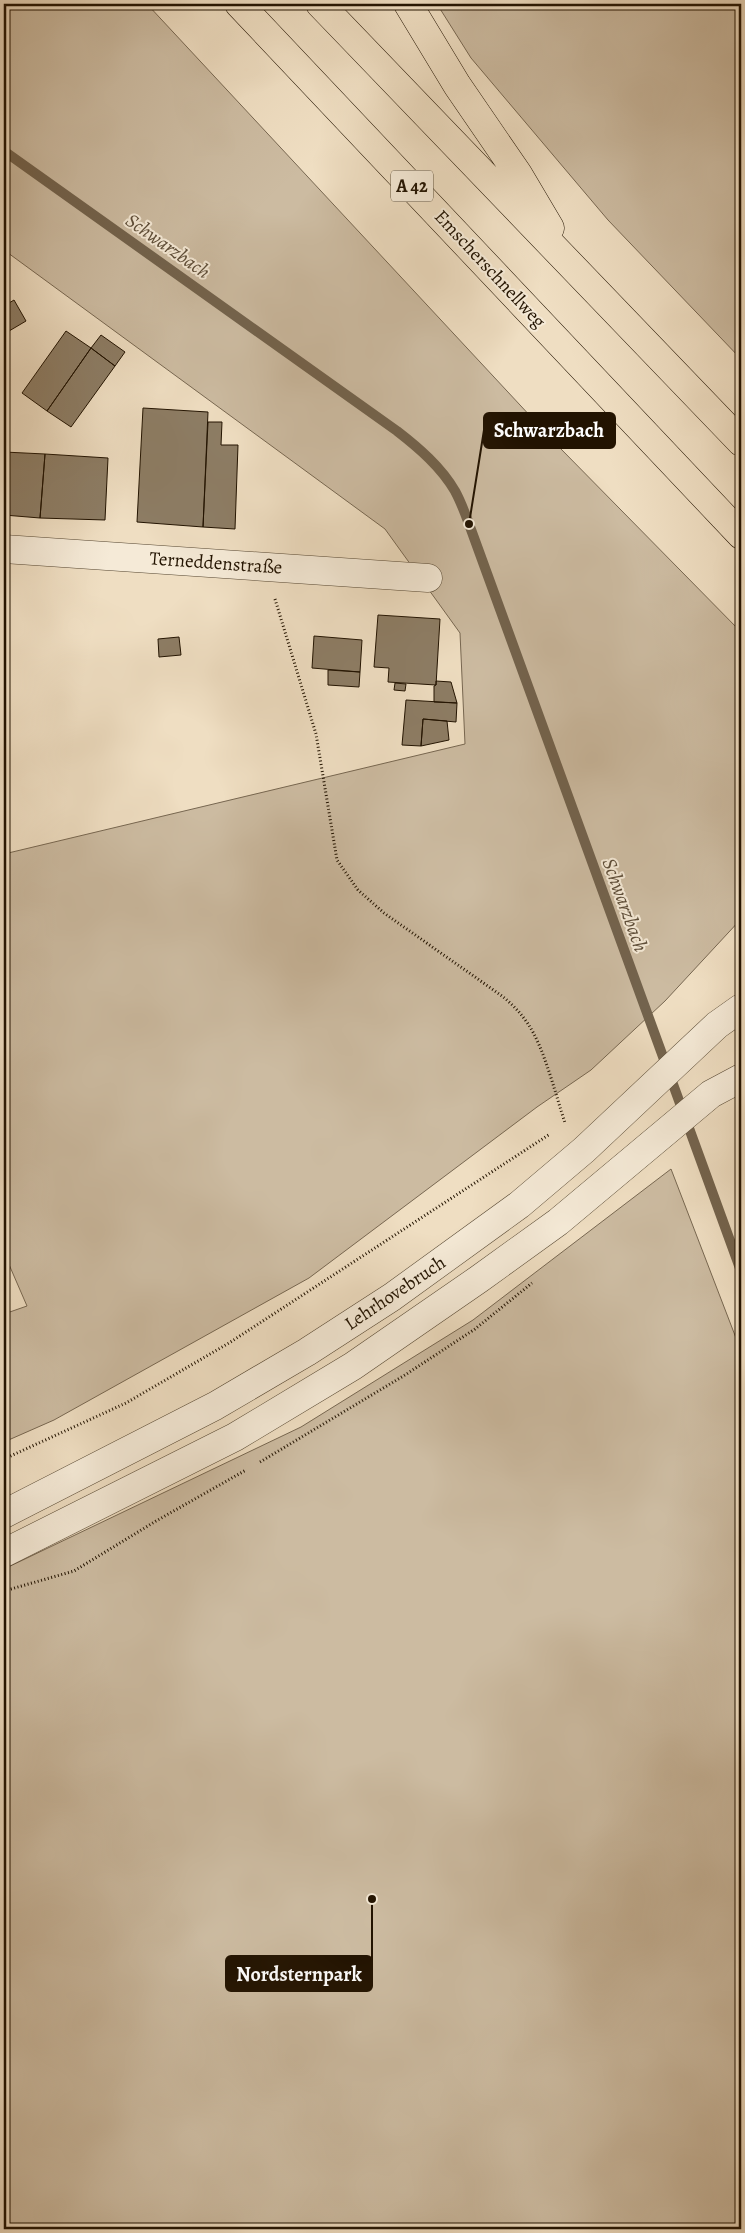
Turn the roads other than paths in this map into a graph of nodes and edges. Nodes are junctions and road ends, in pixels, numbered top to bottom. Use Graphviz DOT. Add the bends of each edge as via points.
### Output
graph roads {
  1 [pos="239,4"];
  2 [pos="320,4"];
  3 [pos="408,4"];
  4 [pos="574,267"];
  5 [pos="741,442"];
  6 [pos="741,535"];
  7 [pos="4,549"];
  8 [pos="428,578"];
  9 [pos="741,1008"];
  10 [pos="741,1078"];
  11 [pos="4,1514"];
  12 [pos="4,1553"];
  1 -- 6 [label="highway, Emscherschnellweg / A 42"];
  2 -- 4 [label="highway"];
  3 -- 4 [label="highway"];
  4 -- 5 [label="highway"];
  7 -- 8 [label="street, Terneddenstraße"];
  9 -- 11 [label="street, Lehrhovebruch" via="717,1025 584,1150 519,1205 392,1297 216,1406"];
  10 -- 12 [label="street, Lehrhovebruch" via="711,1094 558,1222 353,1366 235,1436"];
}
